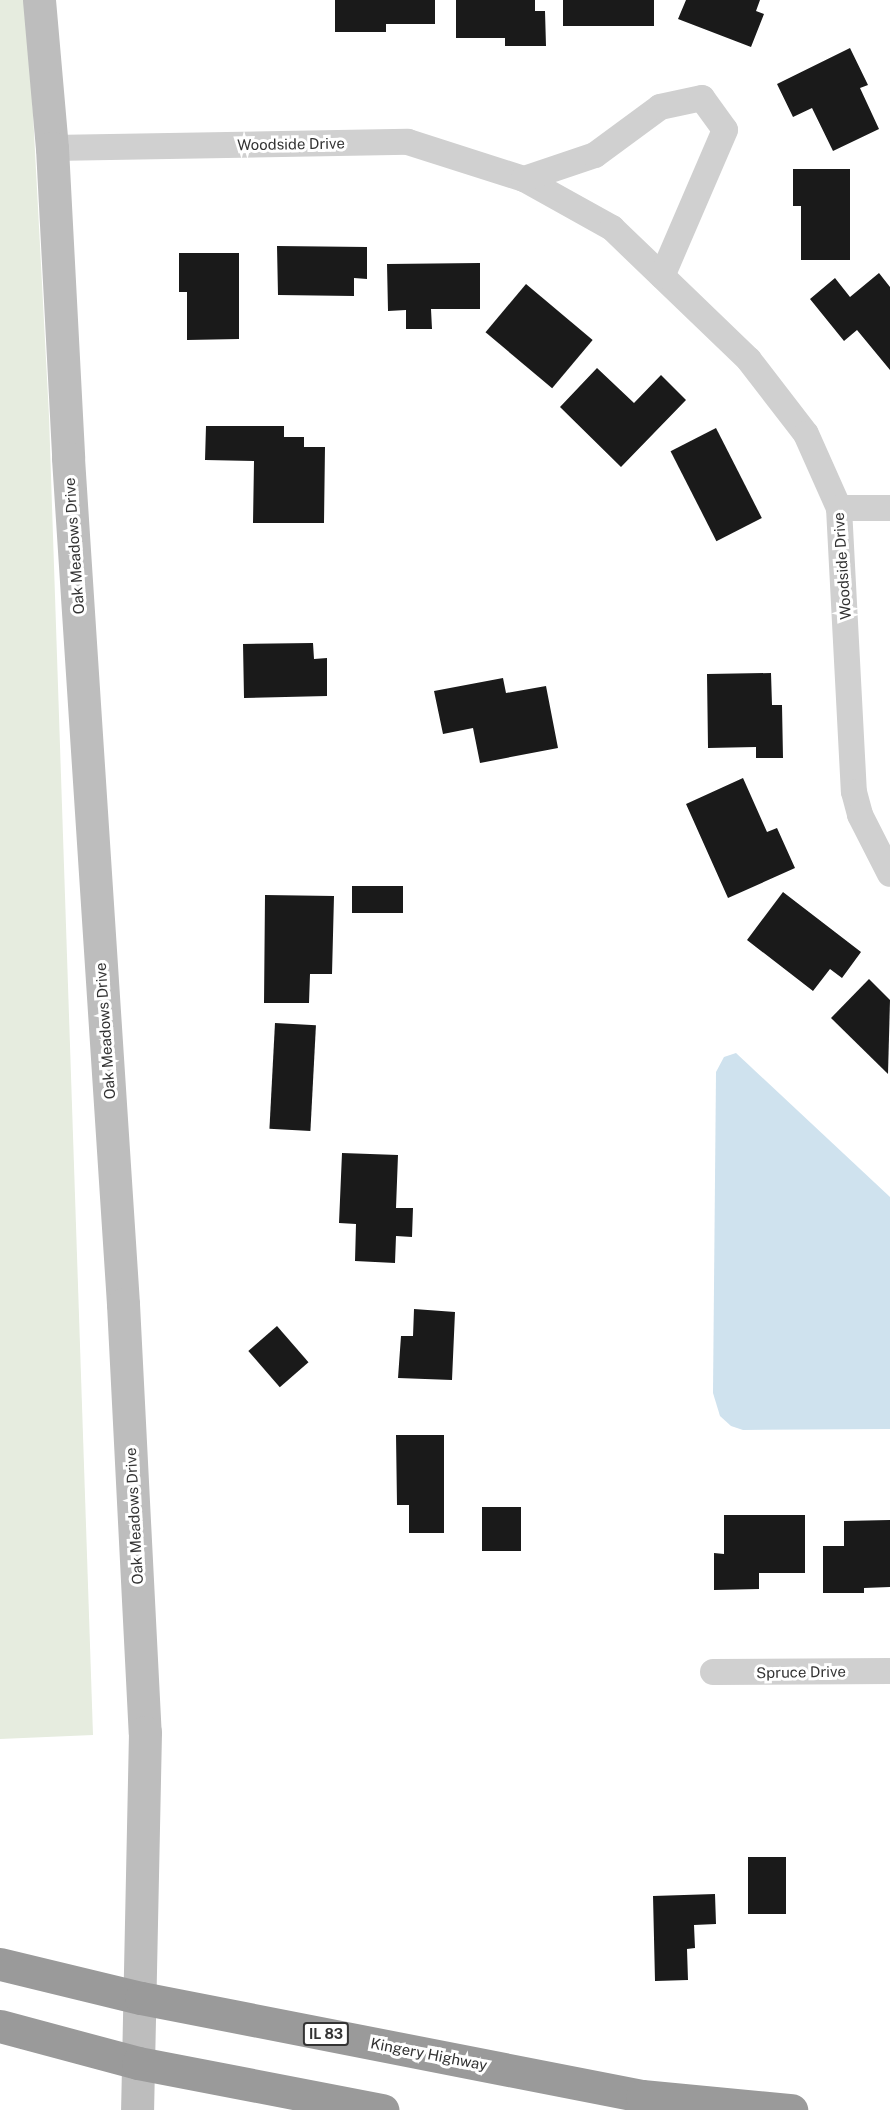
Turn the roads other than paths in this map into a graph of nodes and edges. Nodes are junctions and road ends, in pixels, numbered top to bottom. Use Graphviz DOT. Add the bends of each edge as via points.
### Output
graph roads {
  1 [pos="39,0"];
  2 [pos="52,148"];
  3 [pos="524,178"];
  4 [pos="662,276"];
  5 [pos="839,508"];
  6 [pos="890,508"];
  7 [pos="890,874"];
  8 [pos="890,1671"];
  9 [pos="712,1672"];
  10 [pos="0,1964"];
  11 [pos="141,1998"];
  12 [pos="0,2026"];
  13 [pos="138,2063"];
  14 [pos="137,2110"];
  15 [pos="383,2110"];
  16 [pos="791,2110"];
  1 -- 2 [label="street, Oak Meadows Drive"];
  2 -- 3 [label="street, Woodside Drive" via="408,142"];
  2 -- 11 [label="street, Oak Meadows Drive" via="143,1687"];
  3 -- 4 [label="street, Woodside Drive" via="612,228"];
  3 -- 4 [label="street" via="595,155 660,107 702,98 725,130"];
  4 -- 5 [label="street, Woodside Drive" via="749,360 806,434"];
  5 -- 6 [label="street"];
  5 -- 7 [label="street, Woodside Drive" via="854,792 860,815"];
  8 -- 9 [label="street, Spruce Drive"];
  10 -- 11 [label="highway, Kingery Highway / IL 83"];
  11 -- 13 [label="street, Oak Meadows Drive"];
  11 -- 16 [label="highway, Kingery Highway / IL 83" via="642,2096"];
  12 -- 13 [label="highway"];
  13 -- 14 [label="street, Oak Meadows Drive"];
  13 -- 15 [label="highway"];
}
